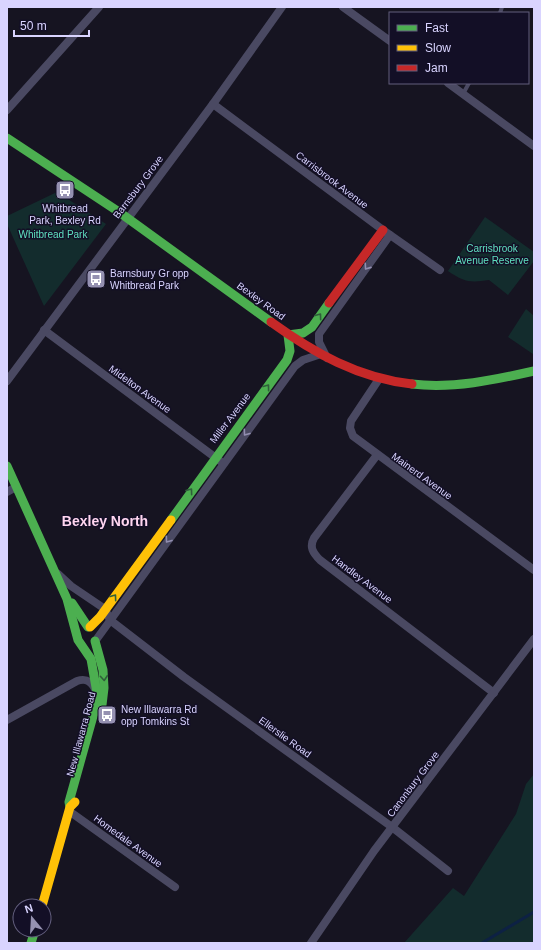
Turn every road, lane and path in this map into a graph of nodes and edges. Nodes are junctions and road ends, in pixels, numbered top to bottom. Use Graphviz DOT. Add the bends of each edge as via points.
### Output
graph roads {
  1 [pos="99,7"];
  2 [pos="282,7"];
  3 [pos="343,7"];
  4 [pos="389,40"];
  5 [pos="449,84"];
  6 [pos="468,84"];
  7 [pos="463,94"];
  8 [pos="213,104"];
  9 [pos="7,110"];
  10 [pos="7,138"];
  11 [pos="534,146"];
  12 [pos="128,218"];
  13 [pos="386,233"];
  14 [pos="440,270"];
  15 [pos="44,330"];
  16 [pos="288,335"];
  17 [pos="318,354"];
  18 [pos="328,360"];
  19 [pos="534,371"];
  20 [pos="379,378"];
  21 [pos="8,382"];
  22 [pos="377,454"];
  23 [pos="215,457"];
  24 [pos="224,464"];
  25 [pos="7,466"];
  26 [pos="16,487"];
  27 [pos="7,492"];
  28 [pos="54,570"];
  29 [pos="534,570"];
  30 [pos="63,589"];
  31 [pos="105,609"];
  32 [pos="110,620"];
  33 [pos="89,627"];
  34 [pos="77,633"];
  35 [pos="534,639"];
  36 [pos="95,640"];
  37 [pos="82,644"];
  38 [pos="97,693"];
  39 [pos="494,693"];
  40 [pos="7,720"];
  41 [pos="70,809"];
  42 [pos="392,827"];
  43 [pos="448,871"];
  44 [pos="175,887"];
  45 [pos="44,898"];
  46 [pos="311,943"];
  1 -- 9 [label="street"];
  2 -- 8 [label="street, Barnsbury Grove"];
  3 -- 4 [label="street"];
  5 -- 7 [label="street"];
  6 -- 7 [label="lane"];
  7 -- 11 [label="street"];
  8 -- 12 [label="street, Barnsbury Grove"];
  8 -- 13 [label="street, Carrisbrook Avenue"];
  10 -- 12 [label="main road, Bexley Road"];
  12 -- 15 [label="street, Barnsbury Grove"];
  12 -- 16 [label="main road, Bexley Road"];
  13 -- 14 [label="street, Carrisbrook Avenue"];
  16 -- 13 [label="main road, one-way" via="300,334 312,327"];
  13 -- 18 [label="street, one-way" via="319,334"];
  15 -- 21 [label="street, Barnsbury Grove"];
  15 -- 23 [label="street, Midelton Avenue"];
  16 -- 17 [label="main road, Bexley Road"];
  23 -- 16 [label="main road, Miller Avenue, one-way" via="287,360 290,351"];
  17 -- 18 [label="main road, Bexley Road"];
  17 -- 24 [label="street, one-way" via="295,366"];
  18 -- 20 [label="main road, Bexley Road"];
  19 -- 20 [label="main road, Bexley Road" via="488,381 447,386 420,385"];
  20 -- 22 [label="street, Mainerd Avenue" via="351,420 350,428 356,439"];
  22 -- 29 [label="street, Mainerd Avenue"];
  22 -- 39 [label="street, Handley Avenue" via="314,538 311,544 312,551 320,560"];
  23 -- 24 [label="street, Midelton Avenue"];
  31 -- 23 [label="main road, Miller Avenue, one-way"];
  24 -- 32 [label="street, one-way"];
  25 -- 26 [label="main road"];
  26 -- 27 [label="street"];
  26 -- 28 [label="main road"];
  28 -- 30 [label="main road"];
  28 -- 31 [label="street" via="66,582"];
  30 -- 33 [label="main road"];
  30 -- 34 [label="main road"];
  31 -- 32 [label="street"];
  31 -- 33 [label="main road, Miller Avenue"];
  32 -- 36 [label="street"];
  32 -- 42 [label="street, Ellerslie Road" via="184,677"];
  33 -- 34 [label="main road" via="82,628"];
  33 -- 36 [label="main road" via="95,633"];
  34 -- 37 [label="main road"];
  35 -- 39 [label="street, Canonbury Grove"];
  36 -- 37 [label="main road" via="90,646"];
  36 -- 41 [label="main road, New Illawarra Road, one-way" via="103,668 104,694 74,804"];
  37 -- 38 [label="main road, New Illawarra Road" via="91,659"];
  38 -- 40 [label="street" via="88,681 82,680"];
  38 -- 41 [label="main road, New Illawarra Road" via="95,709 69,802"];
  39 -- 42 [label="street, Canonbury Grove"];
  41 -- 44 [label="street, Homedale Avenue"];
  41 -- 45 [label="main road, New Illawarra Road"];
  42 -- 43 [label="street, Ellerslie Road"];
  42 -- 46 [label="street, Canonbury Grove"];
}
